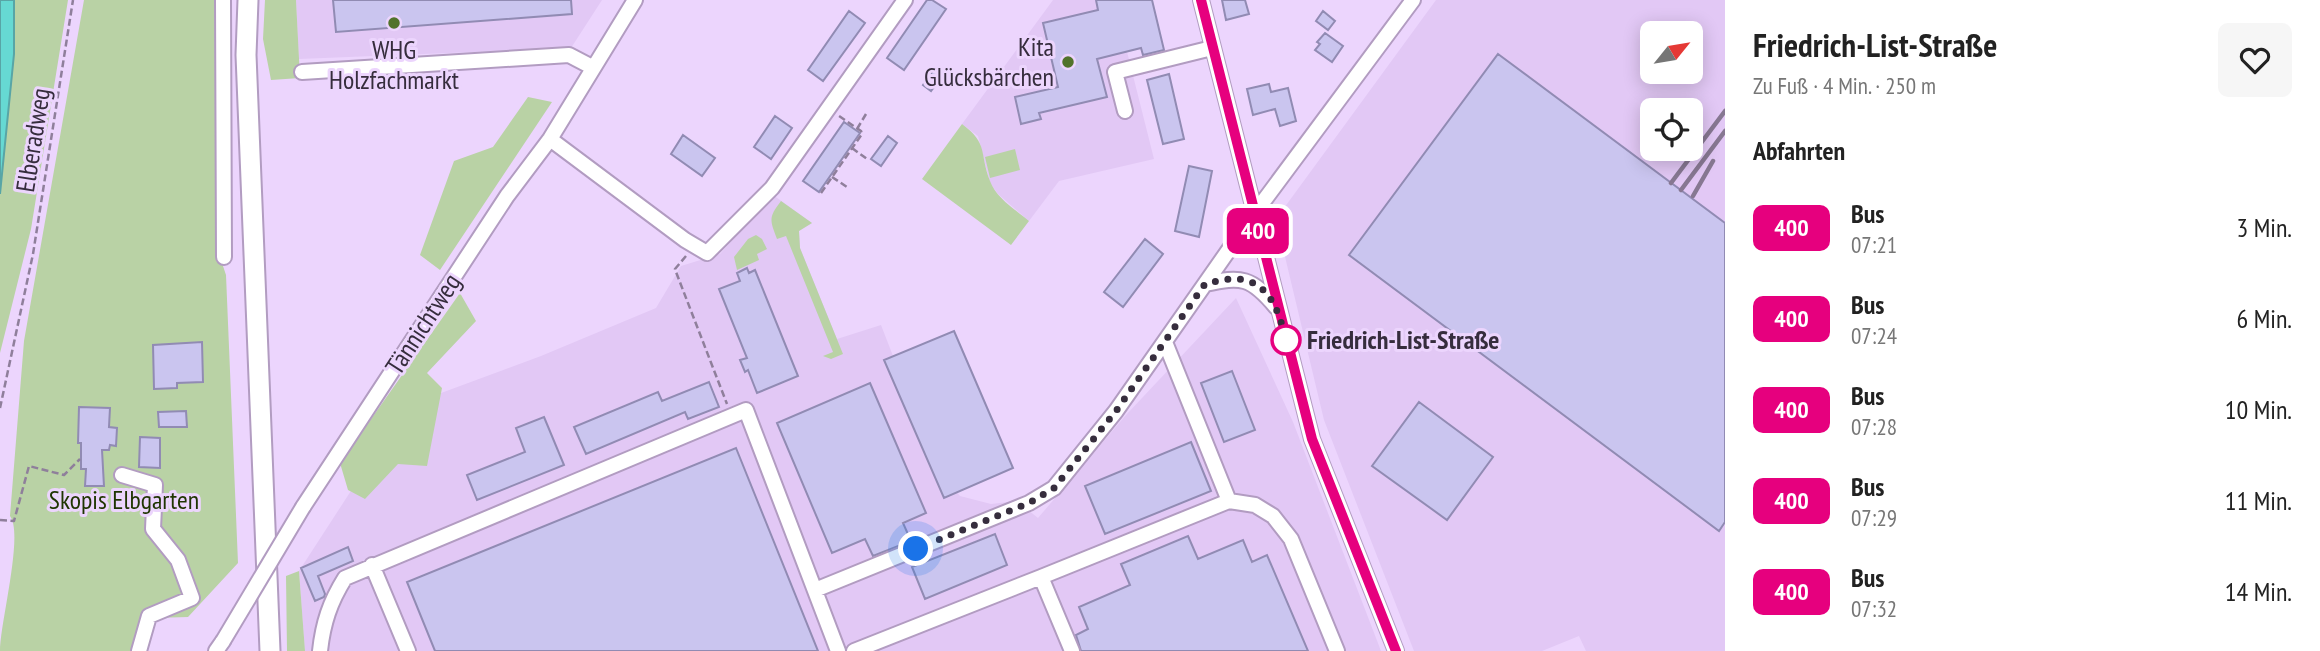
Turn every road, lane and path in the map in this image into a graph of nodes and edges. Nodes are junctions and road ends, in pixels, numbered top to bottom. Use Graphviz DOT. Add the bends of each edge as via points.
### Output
graph roads {
  1 [pos="73,0"];
  2 [pos="223,0"];
  3 [pos="248,0"];
  4 [pos="635,0"];
  5 [pos="905,0"];
  6 [pos="1201,0"];
  7 [pos="1413,0"];
  8 [pos="1212,48"];
  9 [pos="592,67"];
  10 [pos="302,72"];
  11 [pos="828,109"];
  12 [pos="1125,111"];
  13 [pos="866,114"];
  14 [pos="858,129"];
  15 [pos="550,139"];
  16 [pos="852,148"];
  17 [pos="867,159"];
  18 [pos="832,177"];
  19 [pos="847,187"];
  20 [pos="821,193"];
  21 [pos="1254,215"];
  22 [pos="694,245"];
  23 [pos="224,257"];
  24 [pos="1205,284"];
  25 [pos="1278,309"];
  26 [pos="1165,342"];
  27 [pos="0,408"];
  28 [pos="732,416"];
  29 [pos="79,459"];
  30 [pos="121,475"];
  31 [pos="1229,501"];
  32 [pos="0,520"];
  33 [pos="372,565"];
  34 [pos="1041,577"];
  35 [pos="815,590"];
  36 [pos="219,646"];
  37 [pos="139,651"];
  38 [pos="270,651"];
  39 [pos="320,651"];
  40 [pos="408,651"];
  41 [pos="838,651"];
  42 [pos="854,651"];
  43 [pos="1072,651"];
  44 [pos="1337,651"];
  45 [pos="1396,651"];
  1 -- 27 [label="path, Elberadweg" via="33,254"];
  2 -- 23 [label="street"];
  3 -- 38 [label="main road"];
  4 -- 9 [label="street, Tännichtweg"];
  5 -- 11 [label="street"];
  6 -- 8 [label="street"];
  7 -- 21 [label="street"];
  8 -- 12 [label="street" via="1115,72"];
  8 -- 21 [label="street"];
  9 -- 10 [label="street" via="569,55"];
  9 -- 15 [label="street, Tännichtweg"];
  11 -- 14 [label="path"];
  11 -- 22 [label="street" via="772,188 707,253"];
  13 -- 14 [label="path"];
  14 -- 16 [label="path" via="862,134"];
  15 -- 22 [label="street"];
  15 -- 36 [label="street, Tännichtweg, bridge" via="507,196 303,507"];
  16 -- 17 [label="path"];
  16 -- 18 [label="path"];
  18 -- 19 [label="path"];
  18 -- 20 [label="path"];
  21 -- 24 [label="street"];
  21 -- 25 [label="street"];
  22 -- 28 [label="path" via="675,269"];
  24 -- 25 [label="street" via="1246,280 1259,287"];
  24 -- 26 [label="street"];
  25 -- 45 [label="street" via="1312,439"];
  26 -- 31 [label="street"];
  26 -- 35 [label="street" via="1054,488 1029,503"];
  28 -- 33 [label="street"];
  28 -- 35 [label="street" via="746,410"];
  29 -- 32 [label="path" via="64,475 29,466 14,521"];
  30 -- 37 [label="street" via="155,485 153,529 178,560 192,598 149,616"];
  31 -- 34 [label="street"];
  31 -- 44 [label="street" via="1255,505 1273,516 1291,539"];
  33 -- 39 [label="street" via="345,578 331,599"];
  33 -- 40 [label="street"];
  34 -- 42 [label="street"];
  34 -- 43 [label="street"];
  35 -- 41 [label="street"];
}
